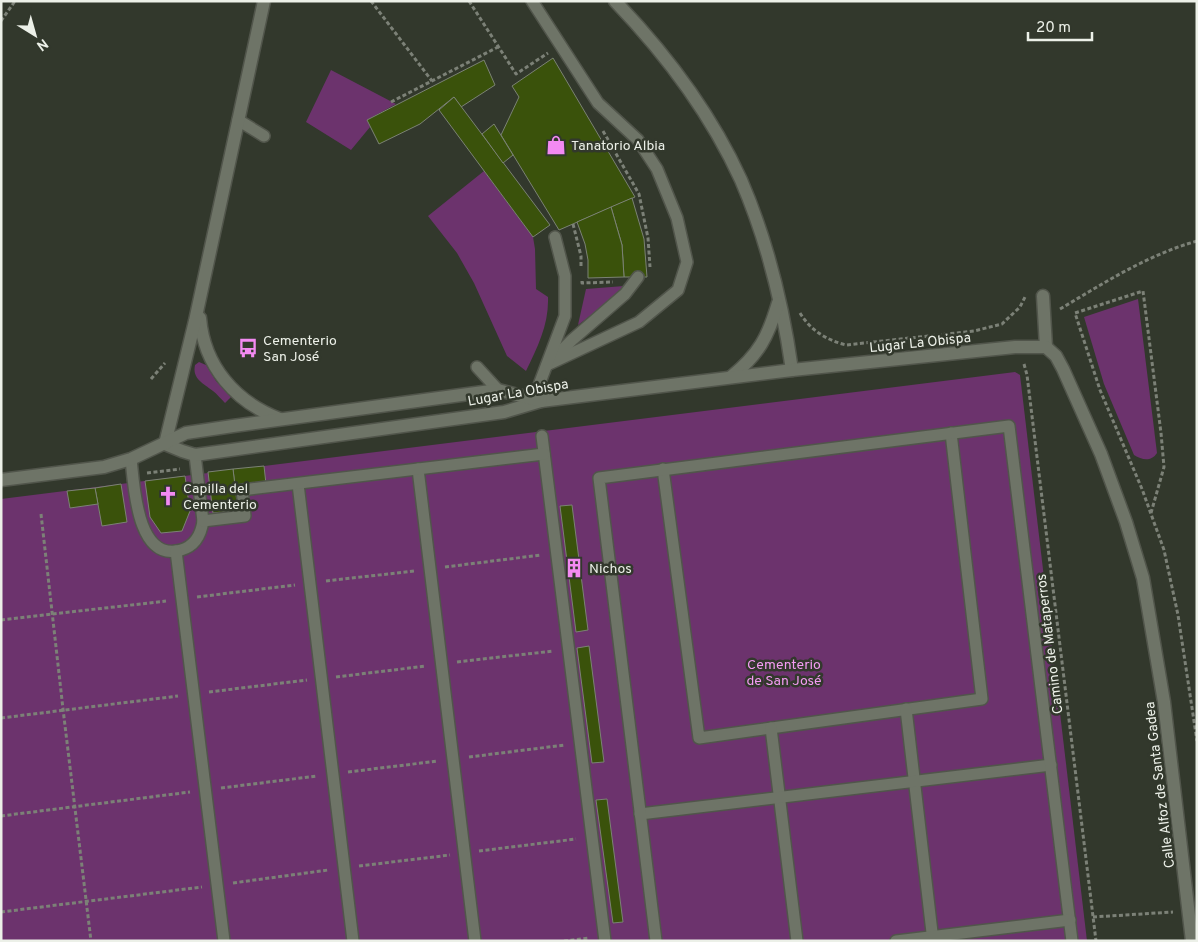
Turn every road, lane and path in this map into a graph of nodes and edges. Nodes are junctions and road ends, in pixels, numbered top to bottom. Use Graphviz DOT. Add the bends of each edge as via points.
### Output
graph roads {
  1 [pos="15,1"];
  2 [pos="264,1"];
  3 [pos="371,1"];
  4 [pos="469,1"];
  5 [pos="532,1"];
  6 [pos="615,1"];
  7 [pos="1,21"];
  8 [pos="498,47"];
  9 [pos="553,50"];
  10 [pos="432,81"];
  11 [pos="391,102"];
  12 [pos="238,120"];
  13 [pos="600,125"];
  14 [pos="264,136"];
  15 [pos="573,224"];
  16 [pos="555,238"];
  17 [pos="1197,241"];
  18 [pos="637,279"];
  19 [pos="1043,296"];
  20 [pos="779,301"];
  21 [pos="198,305"];
  22 [pos="798,308"];
  23 [pos="1075,313"];
  24 [pos="1044,318"];
  25 [pos="1015,347"];
  26 [pos="1046,347"];
  27 [pos="547,365"];
  28 [pos="477,367"];
  29 [pos="792,370"];
  30 [pos="730,378"];
  31 [pos="498,390"];
  32 [pos="541,402"];
  33 [pos="282,420"];
  34 [pos="951,433"];
  35 [pos="542,436"];
  36 [pos="165,444"];
  37 [pos="195,454"];
  38 [pos="544,454"];
  39 [pos="131,459"];
  40 [pos="418,469"];
  41 [pos="663,470"];
  42 [pos="1,480"];
  43 [pos="298,484"];
  44 [pos="1151,513"];
  45 [pos="41,514"];
  46 [pos="203,521"];
  47 [pos="176,551"];
  48 [pos="556,554"];
  49 [pos="430,569"];
  50 [pos="311,583"];
  51 [pos="182,599"];
  52 [pos="53,614"];
  53 [pos="1,620"];
  54 [pos="568,649"];
  55 [pos="442,664"];
  56 [pos="322,679"];
  57 [pos="194,694"];
  58 [pos="906,709"];
  59 [pos="63,710"];
  60 [pos="1,718"];
  61 [pos="771,728"];
  62 [pos="580,743"];
  63 [pos="453,759"];
  64 [pos="1051,765"];
  65 [pos="334,774"];
  66 [pos="914,781"];
  67 [pos="206,790"];
  68 [pos="780,798"];
  69 [pos="75,806"];
  70 [pos="640,814"];
  71 [pos="1,816"];
  72 [pos="592,837"];
  73 [pos="464,853"];
  74 [pos="345,868"];
  75 [pos="218,885"];
  76 [pos="86,902"];
  77 [pos="1,912"];
  78 [pos="1189,912"];
  79 [pos="1093,917"];
  80 [pos="1070,920"];
  81 [pos="605,938"];
  82 [pos="933,939"];
  83 [pos="91,941"];
  84 [pos="224,941"];
  85 [pos="353,941"];
  86 [pos="475,941"];
  87 [pos="564,941"];
  88 [pos="656,941"];
  89 [pos="797,941"];
  90 [pos="896,941"];
  91 [pos="1072,941"];
  92 [pos="1096,941"];
  93 [pos="1192,941"];
  1 -- 7 [label="path"];
  2 -- 12 [label="street"];
  3 -- 10 [label="path"];
  4 -- 8 [label="path"];
  5 -- 27 [label="lane" via="598,103 638,140 657,169 676,218 687,262 678,290 639,322"];
  6 -- 20 [label="street" via="667,60 717,135 741,180 760,230"];
  8 -- 9 [label="path" via="516,74"];
  8 -- 10 [label="path"];
  10 -- 11 [label="path"];
  12 -- 14 [label="lane"];
  12 -- 21 [label="street"];
  13 -- 18 [label="path" via="639,194 648,238 650,277 647,280"];
  15 -- 18 [label="path" via="581,256 582,283"];
  16 -- 27 [label="lane" via="566,276 565,316"];
  17 -- 24 [label="path" via="1129,268"];
  18 -- 27 [label="lane" via="625,294"];
  19 -- 22 [label="path" via="1026,294 1020,307 1002,324 846,345 828,340 806,324"];
  19 -- 24 [label="street"];
  20 -- 29 [label="street"];
  20 -- 30 [label="street" via="762,344 748,363"];
  21 -- 33 [label="street" via="207,354 220,374 246,400 264,413"];
  21 -- 36 [label="street"];
  23 -- 44 [label="path" via="1142,291 1164,467"];
  24 -- 26 [label="street"];
  25 -- 26 [label="street, Lugar La Obispa"];
  25 -- 29 [label="street, Lugar La Obispa"];
  25 -- 79 [label="path, Camino de Mataperros" via="1021,354 1027,375"];
  26 -- 78 [label="street, Calle Alfoz de Santa Gadea" via="1063,369 1101,454 1143,578 1164,702"];
  27 -- 32 [label="lane" via="539,385"];
  28 -- 31 [label="lane"];
  29 -- 30 [label="street, Lugar La Obispa"];
  30 -- 32 [label="street, Lugar La Obispa"];
  31 -- 32 [label="street"];
  31 -- 33 [label="street"];
  32 -- 37 [label="street, Lugar La Obispa" via="504,412"];
  33 -- 36 [label="street" via="186,433"];
  34 -- 41 [label="lane"];
  34 -- 58 [label="lane" via="982,699"];
  34 -- 64 [label="lane" via="1009,426"];
  35 -- 38 [label="lane"];
  36 -- 37 [label="street, Lugar La Obispa"];
  36 -- 39 [label="street"];
  37 -- 46 [label="lane"];
  38 -- 40 [label="lane"];
  38 -- 48 [label="lane"];
  39 -- 42 [label="street" via="104,467"];
  39 -- 47 [label="lane" via="138,511 146,532 158,546 166,551"];
  40 -- 43 [label="lane"];
  40 -- 49 [label="lane"];
  41 -- 61 [label="lane" via="699,738"];
  41 -- 70 [label="lane" via="599,478"];
  43 -- 46 [label="lane" via="242,490 245,516"];
  43 -- 50 [label="lane"];
  45 -- 52 [label="path"];
  46 -- 47 [label="lane" via="197,539"];
  47 -- 51 [label="lane"];
  48 -- 49 [label="path"];
  48 -- 54 [label="lane"];
  49 -- 50 [label="path"];
  49 -- 55 [label="lane"];
  50 -- 51 [label="path"];
  50 -- 56 [label="lane"];
  51 -- 52 [label="path"];
  51 -- 57 [label="lane"];
  52 -- 53 [label="path"];
  52 -- 59 [label="path"];
  54 -- 55 [label="path"];
  54 -- 62 [label="lane"];
  55 -- 56 [label="path"];
  55 -- 63 [label="lane"];
  56 -- 57 [label="path"];
  56 -- 65 [label="lane"];
  57 -- 59 [label="path"];
  57 -- 67 [label="lane"];
  58 -- 61 [label="lane"];
  58 -- 66 [label="lane"];
  59 -- 60 [label="path"];
  59 -- 69 [label="path"];
  61 -- 68 [label="lane"];
  62 -- 63 [label="path"];
  62 -- 72 [label="lane"];
  63 -- 65 [label="path"];
  63 -- 73 [label="lane"];
  64 -- 66 [label="lane"];
  64 -- 80 [label="lane"];
  65 -- 67 [label="path"];
  65 -- 74 [label="lane"];
  66 -- 68 [label="lane"];
  66 -- 82 [label="lane"];
  67 -- 69 [label="path"];
  67 -- 75 [label="lane"];
  68 -- 70 [label="lane"];
  68 -- 89 [label="lane"];
  69 -- 71 [label="path"];
  69 -- 76 [label="path"];
  70 -- 88 [label="lane"];
  72 -- 73 [label="path"];
  72 -- 81 [label="lane"];
  73 -- 74 [label="path"];
  73 -- 86 [label="lane"];
  74 -- 75 [label="path"];
  74 -- 85 [label="lane"];
  75 -- 76 [label="path"];
  75 -- 84 [label="lane"];
  76 -- 77 [label="path"];
  76 -- 83 [label="path"];
  78 -- 79 [label="path"];
  78 -- 93 [label="street, Calle Alfoz de Santa Gadea"];
  79 -- 92 [label="path, Camino de Mataperros"];
  80 -- 82 [label="lane"];
  80 -- 91 [label="lane"];
  81 -- 87 [label="path"];
  82 -- 90 [label="lane"];
}
